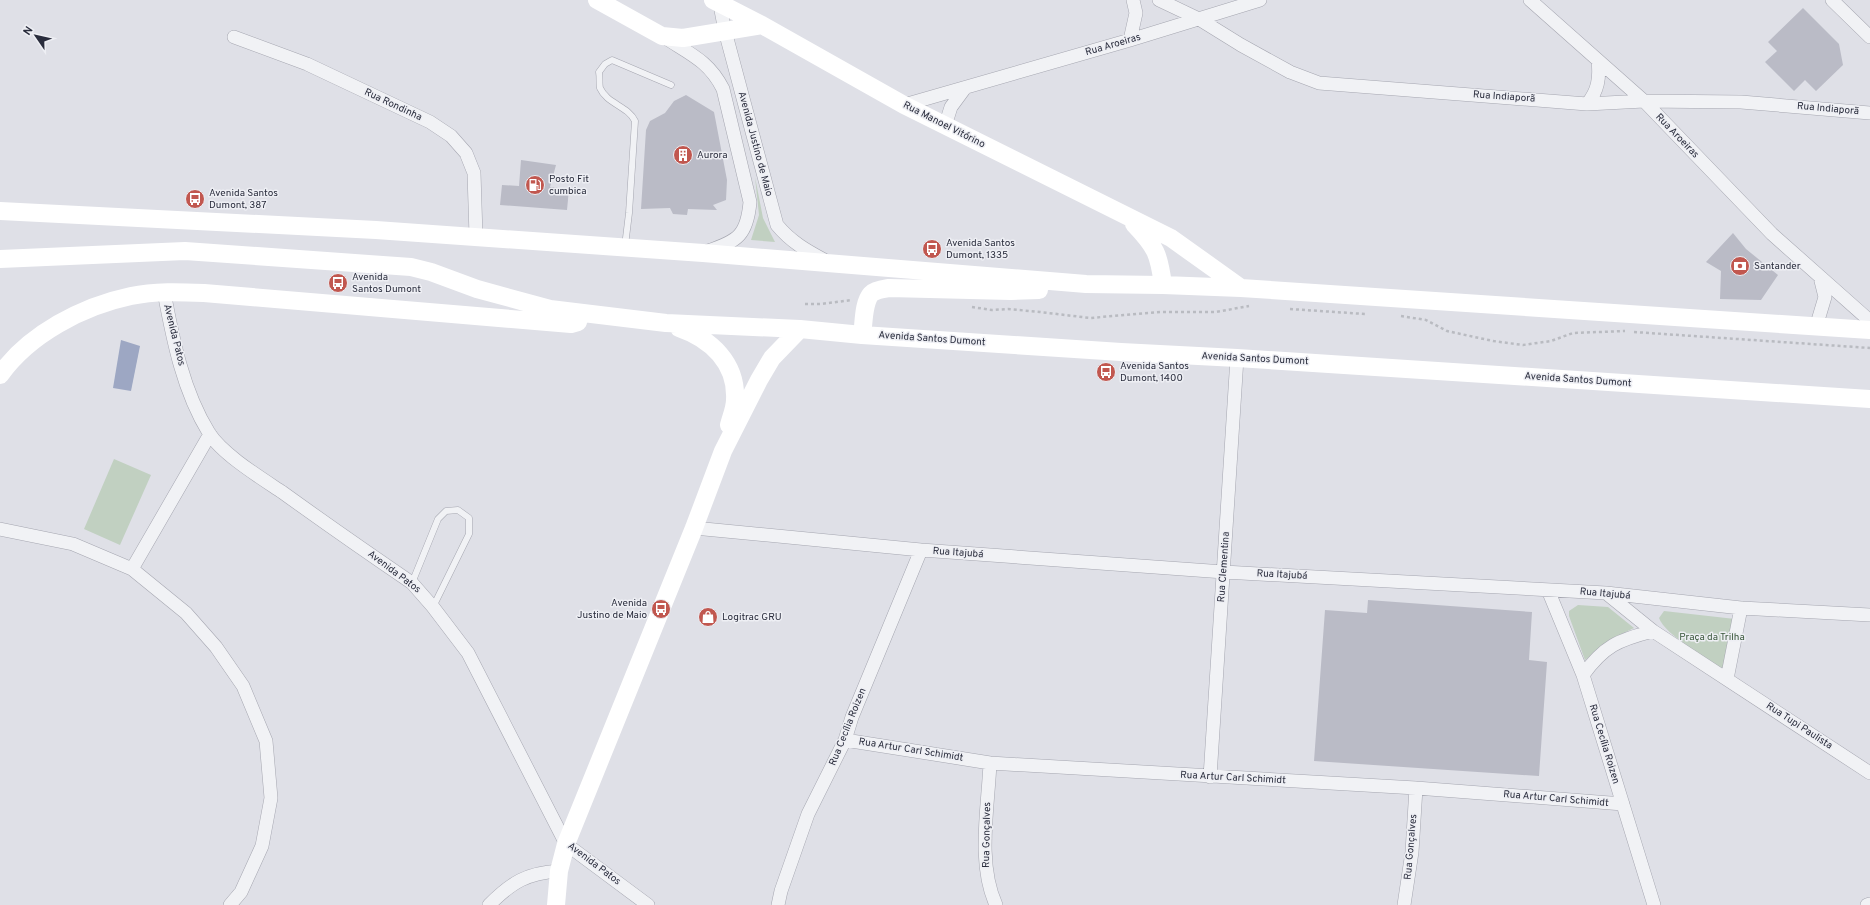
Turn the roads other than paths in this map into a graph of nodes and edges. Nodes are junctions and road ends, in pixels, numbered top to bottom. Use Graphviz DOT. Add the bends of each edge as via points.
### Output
graph roads {
  1 [pos="598,0"];
  2 [pos="1133,0"];
  3 [pos="1159,0"];
  4 [pos="1260,0"];
  5 [pos="1530,0"];
  6 [pos="1832,0"];
  7 [pos="717,1"];
  8 [pos="1199,18"];
  9 [pos="762,25"];
  10 [pos="725,31"];
  11 [pos="662,36"];
  12 [pos="234,37"];
  13 [pos="1870,37"];
  14 [pos="1130,40"];
  15 [pos="1598,61"];
  16 [pos="671,85"];
  17 [pos="965,88"];
  18 [pos="1644,101"];
  19 [pos="1587,104"];
  20 [pos="904,105"];
  21 [pos="1870,113"];
  22 [pos="945,126"];
  23 [pos="4,209"];
  24 [pos="1128,218"];
  25 [pos="476,236"];
  26 [pos="625,248"];
  27 [pos="702,253"];
  28 [pos="0,258"];
  29 [pos="829,263"];
  30 [pos="1820,277"];
  31 [pos="1086,284"];
  32 [pos="1163,285"];
  33 [pos="1242,288"];
  34 [pos="164,292"];
  35 [pos="602,316"];
  36 [pos="1870,321"];
  37 [pos="666,323"];
  38 [pos="1816,327"];
  39 [pos="800,329"];
  40 [pos="1870,330"];
  41 [pos="862,335"];
  42 [pos="1237,358"];
  43 [pos="0,375"];
  44 [pos="1870,399"];
  45 [pos="210,434"];
  46 [pos="723,451"];
  47 [pos="694,528"];
  48 [pos="0,529"];
  49 [pos="921,550"];
  50 [pos="132,569"];
  51 [pos="1224,572"];
  52 [pos="412,583"];
  53 [pos="1548,590"];
  54 [pos="1606,593"];
  55 [pos="433,607"];
  56 [pos="1741,608"];
  57 [pos="1870,615"];
  58 [pos="1653,631"];
  59 [pos="1583,675"];
  60 [pos="1727,679"];
  61 [pos="845,740"];
  62 [pos="990,763"];
  63 [pos="1870,773"];
  64 [pos="1210,777"];
  65 [pos="1416,788"];
  66 [pos="1623,804"];
  67 [pos="566,844"];
  68 [pos="559,871"];
  69 [pos="1870,904"];
  70 [pos="230,905"];
  71 [pos="489,905"];
  72 [pos="556,905"];
  73 [pos="648,905"];
  74 [pos="778,905"];
  75 [pos="996,905"];
  76 [pos="1404,905"];
  77 [pos="1654,905"];
  78 [pos="1867,905"];
  1 -- 11 [label="main road"];
  2 -- 14 [label="street" via="1136,13"];
  3 -- 8 [label="street, Rua Indiaporã"];
  4 -- 8 [label="street, Rua Aroeiras"];
  5 -- 15 [label="street, Rua Aroeiras"];
  6 -- 13 [label="street"];
  7 -- 9 [label="main road, Rua Manoel Vitórino"];
  7 -- 10 [label="street, Avenida Justino de Maio"];
  8 -- 14 [label="street, Rua Aroeiras"];
  8 -- 19 [label="street, Rua Indiaporã" via="1290,72 1319,83"];
  9 -- 10 [label="main road"];
  9 -- 20 [label="main road, Rua Manoel Vitórino"];
  10 -- 11 [label="main road" via="683,38"];
  10 -- 29 [label="street, Avenida Justino de Maio" via="777,225 800,247"];
  11 -- 27 [label="street" via="707,64 716,75 723,89 750,202 745,226 739,236 729,244"];
  12 -- 25 [label="street, Rua Rondinha" via="307,64 430,122 451,136 466,153 474,173"];
  14 -- 17 [label="street, Rua Aroeiras"];
  15 -- 18 [label="street, Rua Aroeiras"];
  15 -- 19 [label="street" via="1598,87"];
  16 -- 26 [label="lane" via="612,60 605,64 600,72 600,88 610,100 633,116 636,126"];
  17 -- 20 [label="street, Rua Aroeiras"];
  17 -- 22 [label="street" via="951,107"];
  18 -- 19 [label="street, Rua Indiaporã"];
  18 -- 21 [label="street, Rua Indiaporã" via="1741,102"];
  18 -- 30 [label="street, Rua Aroeiras" via="1772,234"];
  20 -- 22 [label="main road, Rua Manoel Vitórino"];
  22 -- 24 [label="main road, Rua Manoel Vitórino"];
  23 -- 25 [label="main road"];
  24 -- 32 [label="main road, Rua Manoel Vitórino" via="1150,240 1157,253"];
  24 -- 33 [label="main road, Rua Manoel Vitórino" via="1171,238"];
  25 -- 26 [label="main road"];
  26 -- 27 [label="main road"];
  27 -- 29 [label="main road"];
  28 -- 35 [label="main road, Avenida Santos Dumont" via="185,251 411,267 516,301 550,309"];
  29 -- 31 [label="main road"];
  30 -- 36 [label="street, Rua Aroeiras"];
  30 -- 38 [label="street" via="1825,297"];
  31 -- 32 [label="main road"];
  31 -- 41 [label="main road" via="1011,291 880,289 871,294"];
  32 -- 33 [label="main road"];
  33 -- 38 [label="main road"];
  34 -- 35 [label="main road" via="572,324"];
  34 -- 43 [label="main road" via="131,296 90,308 31,343"];
  34 -- 45 [label="street, Avenida Patos" via="187,388"];
  35 -- 37 [label="main road, Avenida Santos Dumont"];
  37 -- 39 [label="main road, Avenida Santos Dumont"];
  37 -- 46 [label="main road" via="695,333 709,342 728,367 735,401"];
  38 -- 40 [label="main road"];
  39 -- 41 [label="main road, Avenida Santos Dumont"];
  39 -- 46 [label="main road" via="772,358"];
  41 -- 42 [label="main road, Avenida Santos Dumont"];
  42 -- 44 [label="main road, Avenida Santos Dumont"];
  42 -- 51 [label="street, Rua Clementina"];
  45 -- 50 [label="street"];
  45 -- 52 [label="street, Avenida Patos" via="230,454 260,477"];
  46 -- 47 [label="main road"];
  47 -- 49 [label="street, Rua Itajubá"];
  47 -- 67 [label="main road"];
  48 -- 50 [label="street" via="73,544"];
  49 -- 51 [label="street, Rua Itajubá"];
  49 -- 61 [label="street, Rua Cecília Roizen" via="852,717"];
  50 -- 70 [label="street" via="186,613 216,647 243,686 266,741 271,798 262,846 241,892"];
  51 -- 53 [label="street, Rua Itajubá"];
  51 -- 64 [label="street, Rua Clementina"];
  52 -- 55 [label="street, Avenida Patos"];
  52 -- 55 [label="lane" via="438,519 446,511 458,510 469,518 469,534"];
  53 -- 54 [label="street, Rua Itajubá"];
  53 -- 59 [label="street, Rua Cecília Roizen"];
  54 -- 56 [label="street, Rua Itajubá"];
  54 -- 58 [label="street, Rua Tupi Paulista"];
  55 -- 67 [label="street, Avenida Patos" via="468,653"];
  56 -- 57 [label="street, Rua Itajubá"];
  56 -- 60 [label="street"];
  58 -- 59 [label="street" via="1611,646 1595,659"];
  58 -- 60 [label="street, Rua Tupi Paulista"];
  59 -- 66 [label="street, Rua Cecília Roizen"];
  60 -- 63 [label="street, Rua Tupi Paulista"];
  61 -- 62 [label="street, Rua Artur Carl Schimidt"];
  61 -- 74 [label="street, Rua Cecília Roizen" via="808,814"];
  62 -- 64 [label="street, Rua Artur Carl Schimidt"];
  62 -- 75 [label="street, Rua Gonçalves" via="985,862 989,890"];
  64 -- 65 [label="street, Rua Artur Carl Schimidt"];
  65 -- 66 [label="street, Rua Artur Carl Schimidt"];
  65 -- 76 [label="street, Rua Gonçalves" via="1412,852"];
  66 -- 77 [label="street, Rua Cecília Roizen"];
  67 -- 68 [label="main road"];
  67 -- 73 [label="street, Avenida Patos"];
  68 -- 71 [label="street" via="540,872 520,879"];
  68 -- 72 [label="main road"];
  69 -- 78 [label="street"];
}
